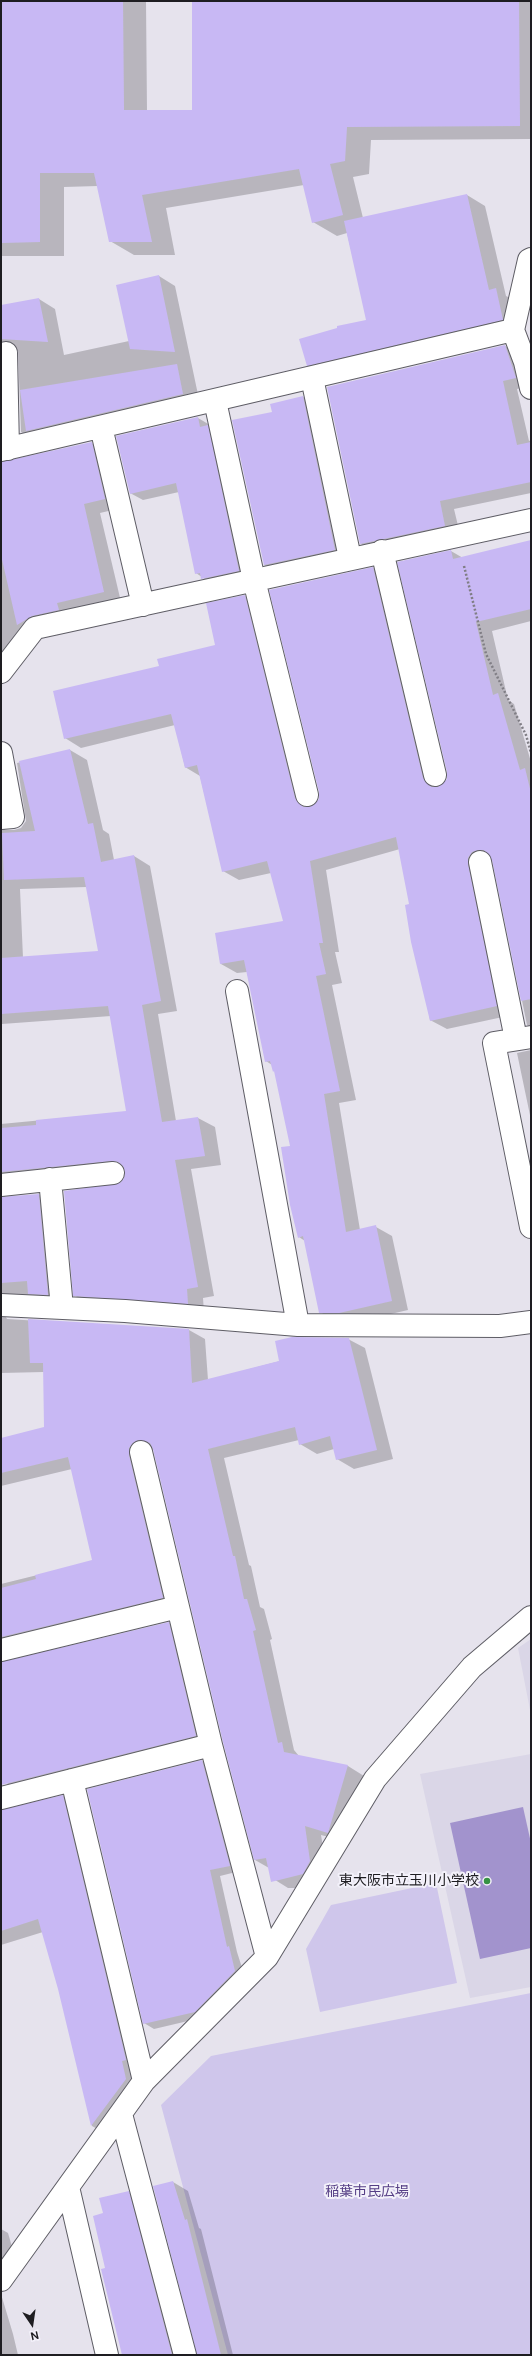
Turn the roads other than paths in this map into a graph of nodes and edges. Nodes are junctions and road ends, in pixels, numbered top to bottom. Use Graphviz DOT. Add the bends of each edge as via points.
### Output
graph roads {
  1 [pos="531,259"];
  2 [pos="513,330"];
  3 [pos="6,353"];
  4 [pos="312,378"];
  5 [pos="531,388"];
  6 [pos="215,401"];
  7 [pos="101,427"];
  8 [pos="5,449"];
  9 [pos="531,520"];
  10 [pos="382,551"];
  11 [pos="350,558"];
  12 [pos="254,580"];
  13 [pos="142,605"];
  14 [pos="1,672"];
  15 [pos="1,753"];
  16 [pos="435,775"];
  17 [pos="307,795"];
  18 [pos="1,818"];
  19 [pos="480,862"];
  20 [pos="237,991"];
  21 [pos="524,1038"];
  22 [pos="113,1173"];
  23 [pos="50,1179"];
  24 [pos="1,1185"];
  25 [pos="531,1227"];
  26 [pos="1,1305"];
  27 [pos="62,1308"];
  28 [pos="531,1322"];
  29 [pos="298,1325"];
  30 [pos="141,1452"];
  31 [pos="178,1607"];
  32 [pos="531,1617"];
  33 [pos="1,1650"];
  34 [pos="211,1745"];
  35 [pos="72,1780"];
  36 [pos="1,1798"];
  37 [pos="268,1957"];
  38 [pos="144,2081"];
  39 [pos="121,2114"];
  40 [pos="68,2187"];
  41 [pos="1,2280"];
  42 [pos="107,2355"];
  43 [pos="185,2355"];
  1 -- 2 [label="street" via="528,260"];
  2 -- 4 [label="street"];
  2 -- 5 [label="street"];
  3 -- 8 [label="street"];
  4 -- 6 [label="street"];
  4 -- 11 [label="street"];
  6 -- 7 [label="street"];
  6 -- 12 [label="street"];
  7 -- 8 [label="street"];
  7 -- 13 [label="street"];
  9 -- 10 [label="street"];
  10 -- 11 [label="street"];
  10 -- 16 [label="street"];
  11 -- 12 [label="street"];
  12 -- 13 [label="street"];
  12 -- 17 [label="street"];
  13 -- 14 [label="street" via="35,628"];
  15 -- 18 [label="street" via="13,817"];
  19 -- 21 [label="street"];
  20 -- 29 [label="street"];
  21 -- 25 [label="street" via="494,1043"];
  22 -- 23 [label="street"];
  23 -- 24 [label="street"];
  23 -- 27 [label="street"];
  26 -- 27 [label="street"];
  27 -- 29 [label="street"];
  28 -- 29 [label="street" via="500,1326"];
  30 -- 31 [label="street"];
  31 -- 33 [label="street"];
  31 -- 34 [label="street"];
  32 -- 37 [label="street" via="472,1667 375,1779"];
  34 -- 35 [label="street"];
  34 -- 37 [label="street"];
  35 -- 36 [label="street"];
  35 -- 38 [label="street"];
  37 -- 38 [label="street"];
  38 -- 39 [label="street"];
  39 -- 40 [label="street"];
  39 -- 43 [label="street"];
  40 -- 41 [label="street"];
  40 -- 42 [label="street"];
}
